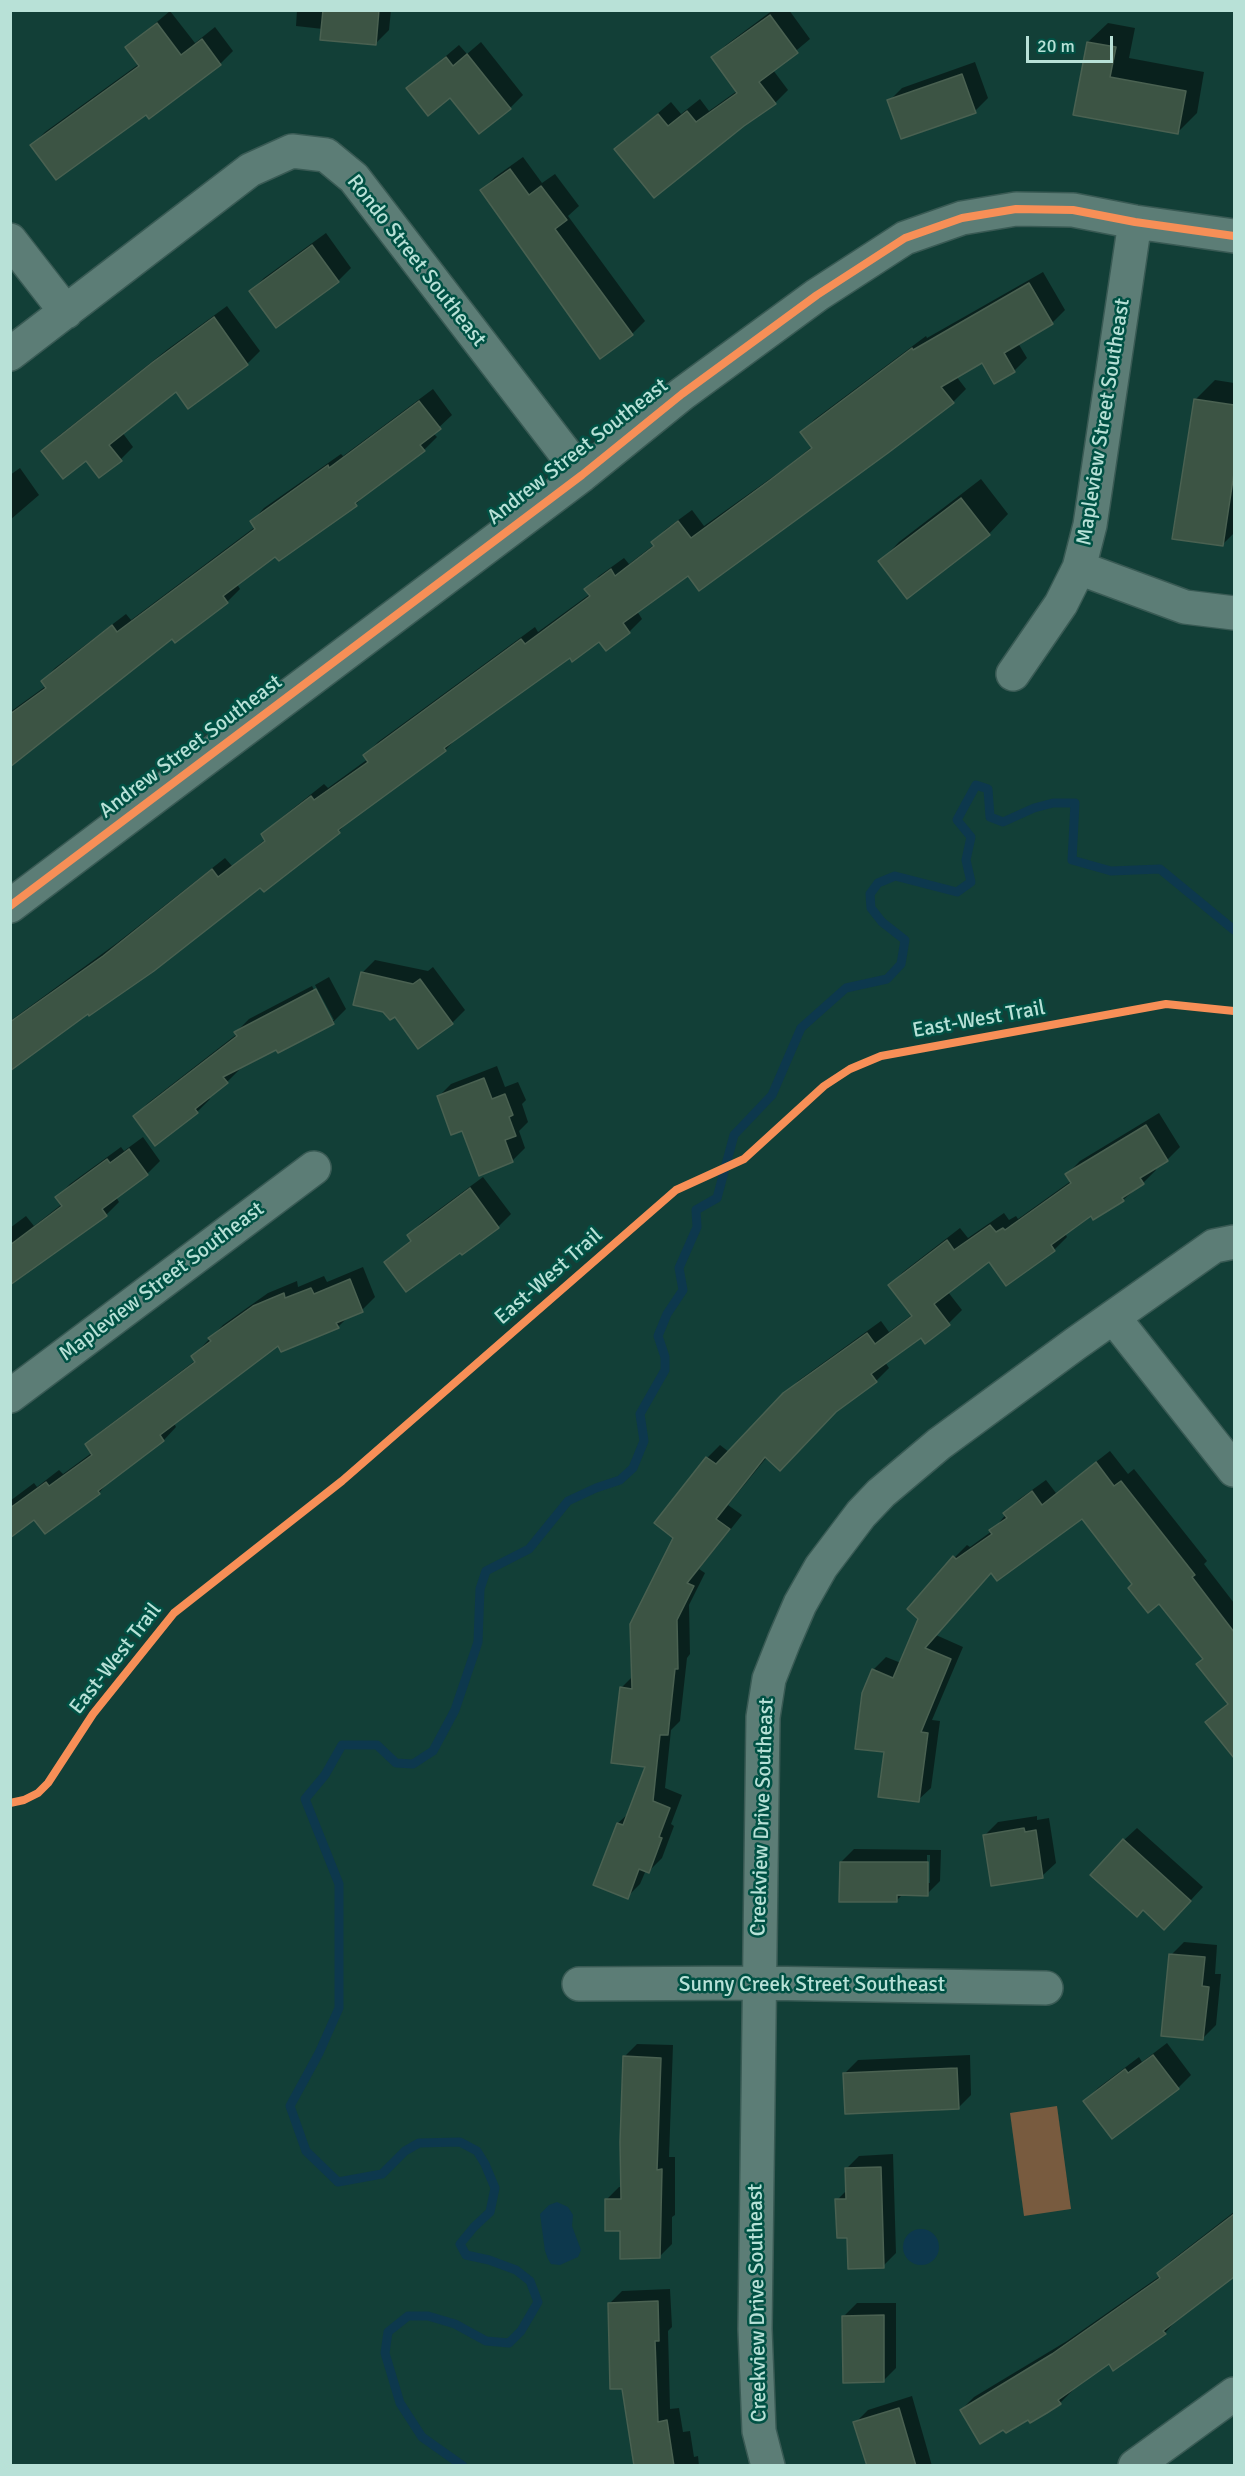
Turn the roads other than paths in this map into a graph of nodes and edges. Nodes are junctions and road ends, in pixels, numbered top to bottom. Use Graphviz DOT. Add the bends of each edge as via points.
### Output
graph roads {
  1 [pos="1135,222"];
  2 [pos="1234,236"];
  3 [pos="10,240"];
  4 [pos="66,312"];
  5 [pos="10,354"];
  6 [pos="582,475"];
  7 [pos="1079,568"];
  8 [pos="1234,613"];
  9 [pos="1013,674"];
  10 [pos="10,906"];
  11 [pos="314,1168"];
  12 [pos="1234,1242"];
  13 [pos="1114,1318"];
  14 [pos="10,1396"];
  15 [pos="1234,1470"];
  16 [pos="758,1983"];
  17 [pos="579,1984"];
  18 [pos="1046,1988"];
  19 [pos="1234,2394"];
  20 [pos="768,2466"];
  21 [pos="1135,2466"];
  1 -- 2 [label="street, Andrew Street Southeast"];
  1 -- 6 [label="street, Andrew Street Southeast" via="1073,210 1016,209 962,218 905,238 817,295 682,394"];
  1 -- 7 [label="street, Mapleview Street Southeast" via="1090,525"];
  3 -- 4 [label="street"];
  4 -- 5 [label="street, Rondo Street Southeast"];
  4 -- 6 [label="street, Rondo Street Southeast" via="250,170 292,151 326,155 354,178"];
  6 -- 10 [label="street, Andrew Street Southeast"];
  7 -- 8 [label="street" via="1185,607"];
  7 -- 9 [label="street, Mapleview Street Southeast" via="1061,604"];
  11 -- 14 [label="street, Mapleview Street Southeast"];
  12 -- 13 [label="street, Creekview Drive Southeast" via="1215,1246"];
  13 -- 15 [label="street"];
  13 -- 16 [label="street, Creekview Drive Southeast" via="939,1444 880,1493 821,1567 800,1604 769,1679 763,1718"];
  16 -- 17 [label="street, Sunny Creek Street Southeast"];
  16 -- 18 [label="street, Sunny Creek Street Southeast"];
  16 -- 20 [label="street, Creekview Drive Southeast" via="755,2329 759,2431"];
  19 -- 21 [label="street"];
}
